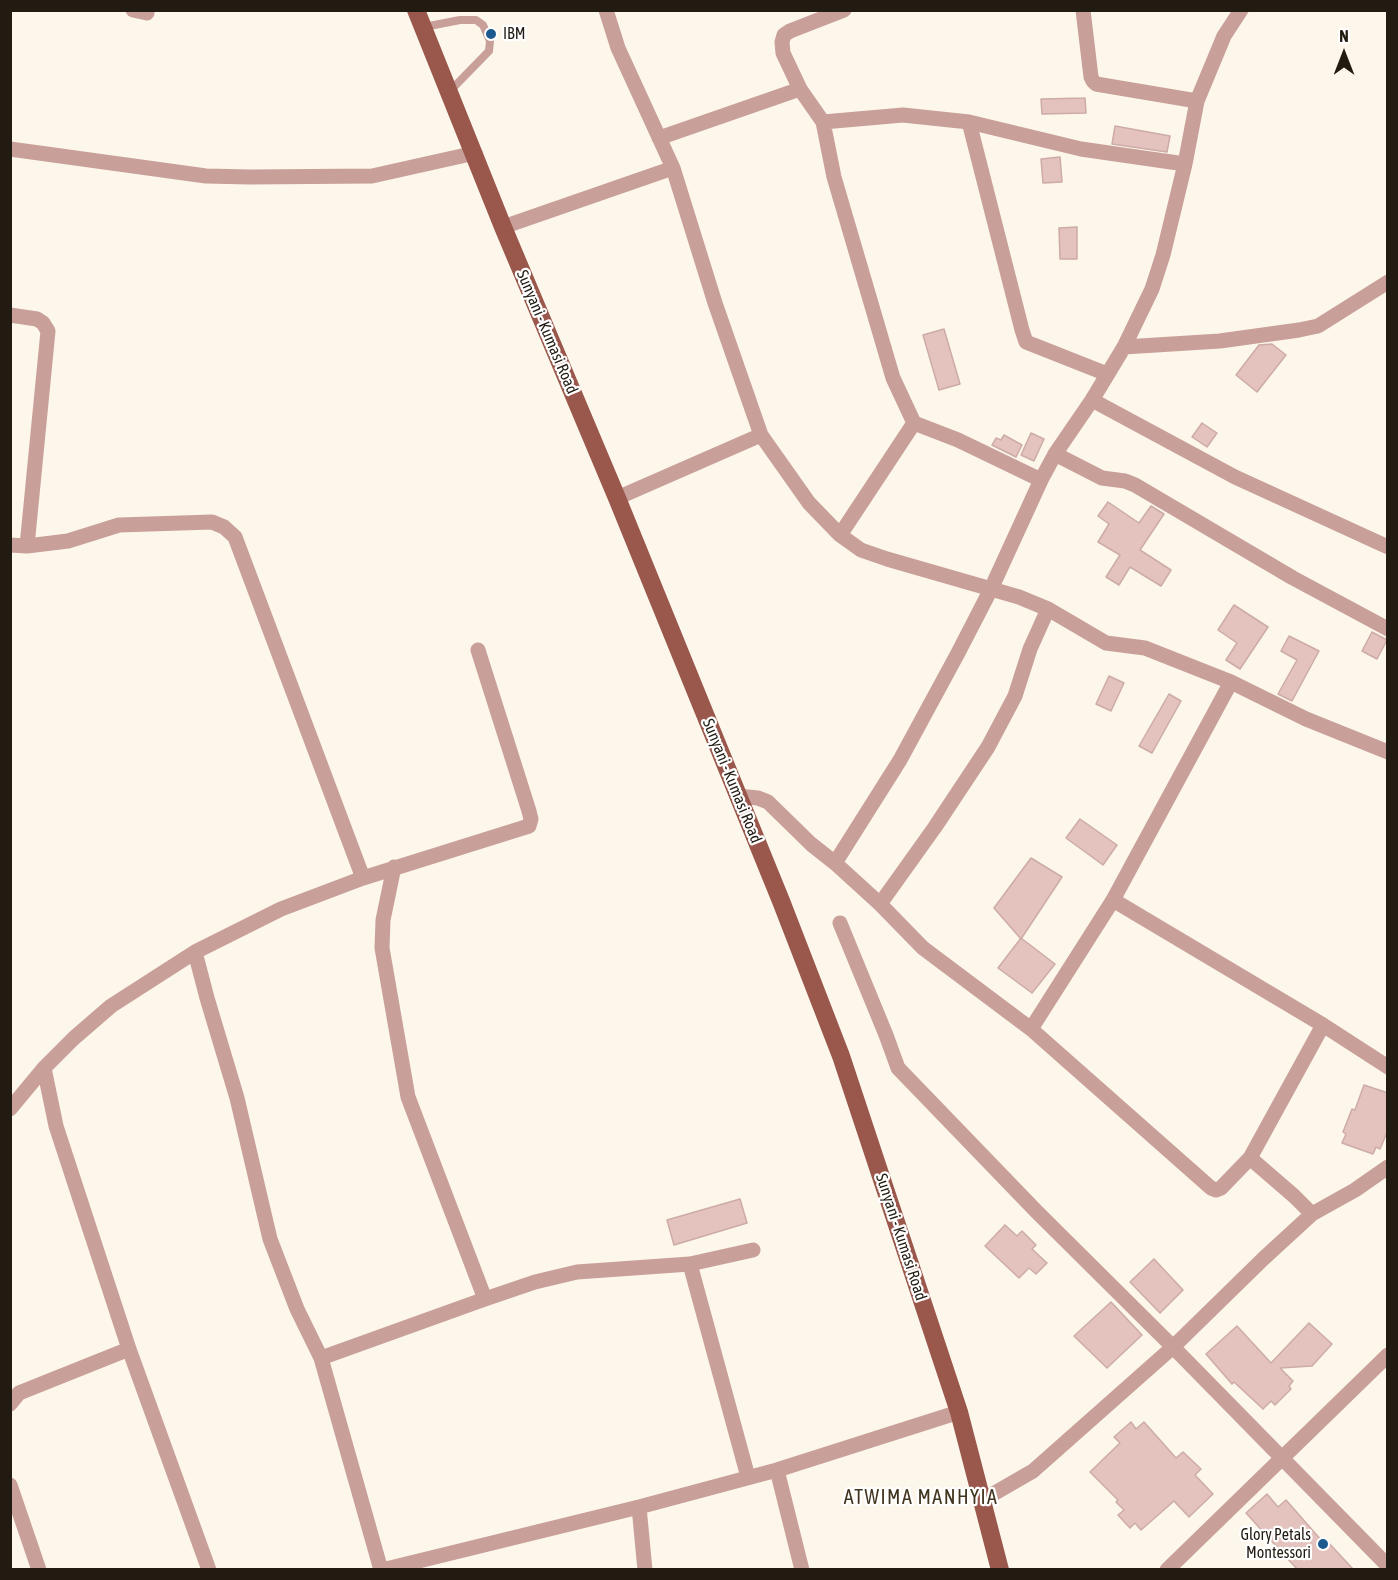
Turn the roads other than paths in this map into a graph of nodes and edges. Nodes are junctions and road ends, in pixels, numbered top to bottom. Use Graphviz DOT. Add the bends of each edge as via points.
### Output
graph roads {
  1 [pos="606,10"];
  2 [pos="844,10"];
  3 [pos="1083,10"];
  4 [pos="1241,10"];
  5 [pos="420,19"];
  6 [pos="800,89"];
  7 [pos="449,92"];
  8 [pos="1197,101"];
  9 [pos="823,122"];
  10 [pos="969,122"];
  11 [pos="659,138"];
  12 [pos="10,149"];
  13 [pos="475,153"];
  14 [pos="1185,164"];
  15 [pos="673,168"];
  16 [pos="503,227"];
  17 [pos="1388,282"];
  18 [pos="10,315"];
  19 [pos="1124,347"];
  20 [pos="1107,374"];
  21 [pos="1092,400"];
  22 [pos="914,423"];
  23 [pos="761,435"];
  24 [pos="1055,454"];
  25 [pos="1041,480"];
  26 [pos="617,498"];
  27 [pos="840,535"];
  28 [pos="10,545"];
  29 [pos="27,546"];
  30 [pos="1388,547"];
  31 [pos="990,589"];
  32 [pos="1048,609"];
  33 [pos="1388,629"];
  34 [pos="478,650"];
  35 [pos="1231,682"];
  36 [pos="1388,752"];
  37 [pos="737,796"];
  38 [pos="835,862"];
  39 [pos="394,867"];
  40 [pos="363,878"];
  41 [pos="1113,900"];
  42 [pos="880,904"];
  43 [pos="840,923"];
  44 [pos="195,952"];
  45 [pos="1323,1025"];
  46 [pos="1031,1029"];
  47 [pos="1388,1067"];
  48 [pos="44,1068"];
  49 [pos="10,1109"];
  50 [pos="1250,1158"];
  51 [pos="1388,1167"];
  52 [pos="1312,1214"];
  53 [pos="753,1250"];
  54 [pos="690,1264"];
  55 [pos="485,1299"];
  56 [pos="1173,1347"];
  57 [pos="129,1349"];
  58 [pos="1388,1355"];
  59 [pos="321,1358"];
  60 [pos="10,1404"];
  61 [pos="959,1412"];
  62 [pos="1281,1458"];
  63 [pos="777,1470"];
  64 [pos="748,1477"];
  65 [pos="10,1485"];
  66 [pos="981,1501"];
  67 [pos="639,1507"];
  68 [pos="1388,1566"];
  69 [pos="39,1569"];
  70 [pos="208,1569"];
  71 [pos="382,1569"];
  72 [pos="645,1569"];
  73 [pos="802,1569"];
  74 [pos="999,1569"];
  75 [pos="1167,1569"];
  1 -- 11 [label="street" via="618,48"];
  2 -- 6 [label="street" via="784,35 783,53"];
  3 -- 8 [label="street" via="1091,77 1096,84"];
  4 -- 8 [label="street" via="1224,36"];
  5 -- 7 [label="main road, Sunyani - Kumasi Road"];
  5 -- 7 [label="lane" via="476,20 483,25 490,41 489,51"];
  6 -- 9 [label="street"];
  6 -- 11 [label="street"];
  7 -- 13 [label="main road, Sunyani - Kumasi Road"];
  8 -- 14 [label="street"];
  9 -- 10 [label="street" via="903,115"];
  9 -- 22 [label="street" via="834,177 893,378"];
  10 -- 14 [label="street" via="1081,149"];
  10 -- 20 [label="street" via="1026,342"];
  11 -- 15 [label="street"];
  12 -- 13 [label="street" via="206,176 250,177 372,176"];
  13 -- 16 [label="main road, Sunyani - Kumasi Road"];
  14 -- 19 [label="street" via="1152,289"];
  15 -- 16 [label="street"];
  15 -- 23 [label="street"];
  16 -- 26 [label="main road, Sunyani - Kumasi Road"];
  17 -- 19 [label="street" via="1318,326 1220,341"];
  18 -- 29 [label="street" via="37,319 48,331"];
  19 -- 20 [label="street"];
  20 -- 21 [label="street"];
  21 -- 24 [label="street"];
  21 -- 30 [label="street" via="1235,477"];
  22 -- 25 [label="street"];
  22 -- 27 [label="street"];
  23 -- 26 [label="street"];
  23 -- 27 [label="street" via="809,502"];
  24 -- 25 [label="street"];
  24 -- 33 [label="street" via="1102,478 1135,485"];
  25 -- 31 [label="street"];
  26 -- 37 [label="main road, Sunyani - Kumasi Road"];
  27 -- 31 [label="street" via="861,550"];
  28 -- 29 [label="street"];
  29 -- 40 [label="street" via="68,541 119,525 212,522 235,537"];
  31 -- 32 [label="street"];
  31 -- 38 [label="street" via="900,760"];
  32 -- 35 [label="street" via="1106,643 1145,648"];
  32 -- 42 [label="street" via="1015,696 988,747"];
  34 -- 39 [label="street" via="529,811 529,826"];
  35 -- 36 [label="street" via="1306,719"];
  35 -- 41 [label="street"];
  37 -- 38 [label="street" via="768,802"];
  37 -- 61 [label="main road, Sunyani - Kumasi Road" via="841,1056"];
  38 -- 42 [label="street"];
  39 -- 40 [label="street"];
  39 -- 55 [label="street" via="383,920 382,948 408,1097"];
  40 -- 44 [label="street" via="281,909"];
  41 -- 45 [label="street"];
  41 -- 46 [label="street"];
  42 -- 46 [label="street" via="923,948"];
  43 -- 56 [label="street" via="898,1068"];
  44 -- 48 [label="street" via="111,1006"];
  44 -- 59 [label="street" via="237,1098 270,1239"];
  45 -- 47 [label="street"];
  45 -- 50 [label="street"];
  46 -- 50 [label="street" via="1211,1188 1221,1188"];
  48 -- 49 [label="street"];
  48 -- 57 [label="street" via="56,1126"];
  50 -- 52 [label="street"];
  51 -- 52 [label="street"];
  52 -- 56 [label="street"];
  53 -- 54 [label="street"];
  54 -- 55 [label="street" via="578,1272"];
  54 -- 64 [label="street"];
  55 -- 59 [label="street"];
  56 -- 62 [label="street"];
  56 -- 66 [label="street" via="1033,1471"];
  57 -- 60 [label="street" via="19,1393"];
  57 -- 70 [label="street"];
  58 -- 62 [label="street"];
  59 -- 71 [label="street"];
  61 -- 63 [label="street"];
  61 -- 66 [label="main road, Sunyani - Kumasi Road"];
  62 -- 68 [label="street"];
  62 -- 75 [label="street"];
  63 -- 64 [label="street"];
  63 -- 73 [label="street"];
  64 -- 67 [label="street"];
  65 -- 69 [label="street"];
  66 -- 74 [label="main road, Sunyani - Kumasi Road"];
  67 -- 71 [label="street"];
  67 -- 72 [label="street"];
}
